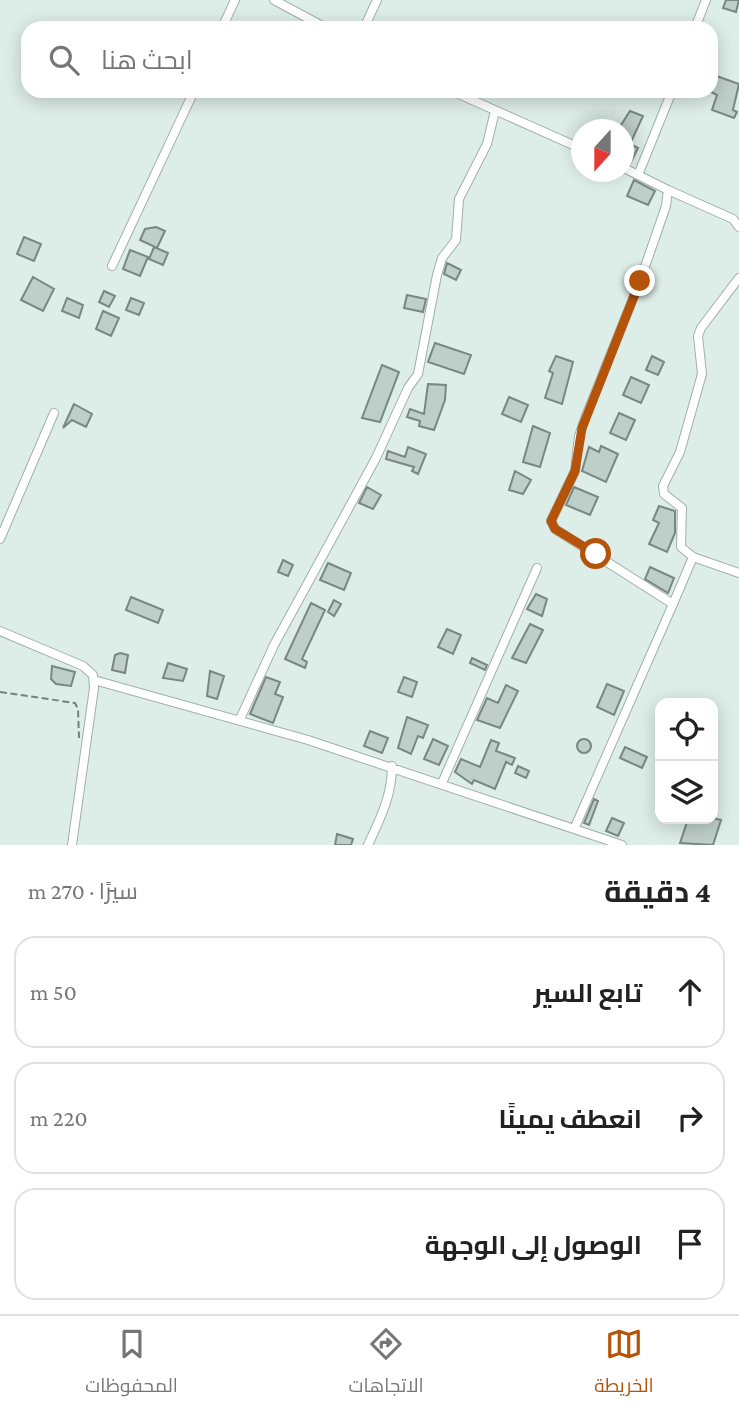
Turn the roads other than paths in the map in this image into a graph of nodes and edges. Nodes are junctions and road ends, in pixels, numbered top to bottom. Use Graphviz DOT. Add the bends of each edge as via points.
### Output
graph roads {
  1 [pos="235,0"];
  2 [pos="274,0"];
  3 [pos="377,0"];
  4 [pos="706,0"];
  5 [pos="225,21"];
  6 [pos="313,21"];
  7 [pos="367,21"];
  8 [pos="698,21"];
  9 [pos="191,98"];
  10 [pos="467,98"];
  11 [pos="669,98"];
  12 [pos="495,111"];
  13 [pos="571,144"];
  14 [pos="634,173"];
  15 [pos="638,175"];
  16 [pos="668,190"];
  17 [pos="739,227"];
  18 [pos="112,266"];
  19 [pos="739,278"];
  20 [pos="54,413"];
  21 [pos="0,539"];
  22 [pos="693,557"];
  23 [pos="537,568"];
  24 [pos="739,573"];
  25 [pos="673,604"];
  26 [pos="0,631"];
  27 [pos="94,680"];
  28 [pos="240,719"];
  29 [pos="392,766"];
  30 [pos="442,783"];
  31 [pos="575,827"];
  32 [pos="72,845"];
  33 [pos="368,845"];
  34 [pos="622,845"];
  1 -- 5 [label="street"];
  2 -- 6 [label="street"];
  3 -- 7 [label="street"];
  4 -- 8 [label="street"];
  9 -- 18 [label="street"];
  10 -- 12 [label="street"];
  11 -- 15 [label="street"];
  12 -- 13 [label="street"];
  12 -- 28 [label="street" via="487,144 459,199 456,240 442,258 437,275 418,374"];
  14 -- 15 [label="street"];
  15 -- 16 [label="street"];
  16 -- 17 [label="street" via="733,219"];
  16 -- 25 [label="street" via="640,281 579,436 575,471 551,521 555,529"];
  19 -- 22 [label="street" via="698,336 702,374 680,452 663,486 664,494 681,508 681,547"];
  20 -- 21 [label="street"];
  22 -- 24 [label="street"];
  22 -- 25 [label="street"];
  23 -- 30 [label="street"];
  25 -- 31 [label="street"];
  26 -- 27 [label="street" via="87,668"];
  27 -- 28 [label="street"];
  27 -- 32 [label="street"];
  28 -- 29 [label="street"];
  29 -- 30 [label="street"];
  29 -- 33 [label="street" via="387,803"];
  30 -- 31 [label="street"];
  31 -- 34 [label="street"];
}
